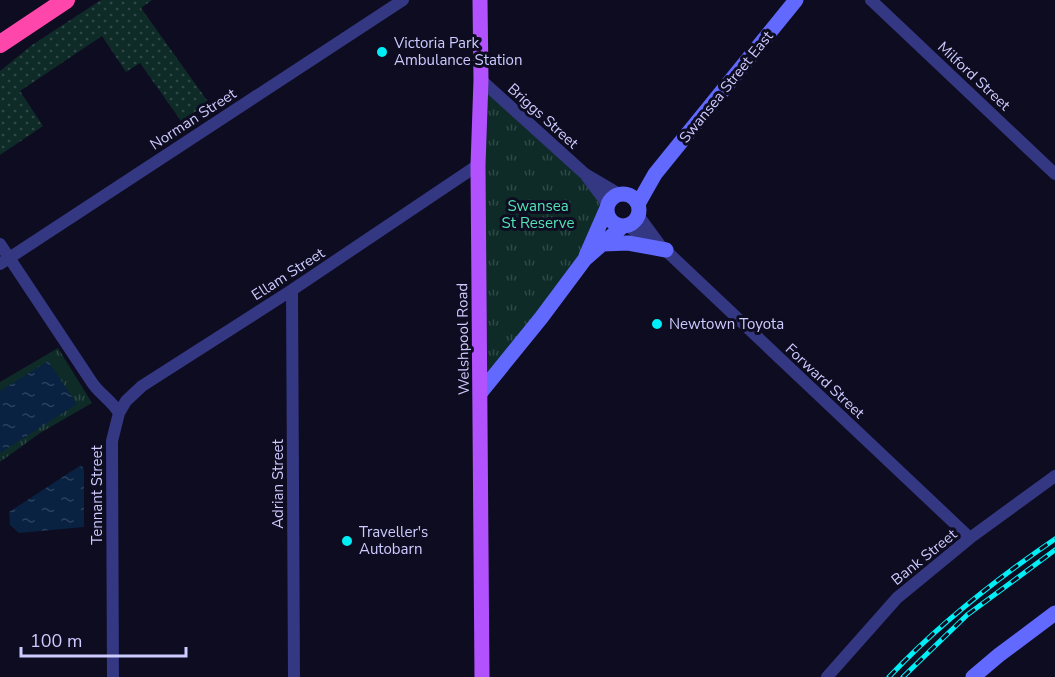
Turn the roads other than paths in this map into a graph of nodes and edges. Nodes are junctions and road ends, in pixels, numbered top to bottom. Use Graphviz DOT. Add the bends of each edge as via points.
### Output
graph roads {
  1 [pos="403,0"];
  2 [pos="480,0"];
  3 [pos="796,0"];
  4 [pos="872,0"];
  5 [pos="60,1"];
  6 [pos="0,44"];
  7 [pos="481,80"];
  8 [pos="478,165"];
  9 [pos="1055,174"];
  10 [pos="623,209"];
  11 [pos="0,244"];
  12 [pos="603,244"];
  13 [pos="663,247"];
  14 [pos="585,259"];
  15 [pos="4,260"];
  16 [pos="292,290"];
  17 [pos="481,392"];
  18 [pos="119,413"];
  19 [pos="1055,476"];
  20 [pos="970,538"];
  21 [pos="1055,613"];
  22 [pos="112,677"];
  23 [pos="294,677"];
  24 [pos="482,677"];
  25 [pos="827,677"];
  26 [pos="974,677"];
  1 -- 15 [label="street, Norman Street"];
  2 -- 7 [label="main road, Welshpool Road"];
  3 -- 10 [label="street, Swansea Street East"];
  4 -- 9 [label="street, Milford Street"];
  5 -- 6 [label="highway"];
  7 -- 8 [label="main road, Welshpool Road"];
  7 -- 10 [label="street, Briggs Street"];
  8 -- 16 [label="street, Ellam Street"];
  8 -- 17 [label="main road, Welshpool Road"];
  10 -- 12 [label="street, Swansea Street East"];
  10 -- 13 [label="street, Forward Street"];
  10 -- 14 [label="street, Swansea Street East"];
  11 -- 15 [label="street"];
  12 -- 13 [label="street"];
  12 -- 14 [label="street, Swansea Street East"];
  13 -- 20 [label="street, Forward Street"];
  14 -- 17 [label="street, Swansea Street East"];
  15 -- 18 [label="street" via="93,384"];
  16 -- 18 [label="street, Ellam Street" via="142,386"];
  16 -- 23 [label="street, Adrian Street"];
  17 -- 24 [label="main road, Welshpool Road"];
  18 -- 22 [label="street, Tennant Street" via="112,441"];
  19 -- 20 [label="street, Bank Street"];
  20 -- 25 [label="street, Bank Street" via="897,598"];
  21 -- 26 [label="street"];
}
